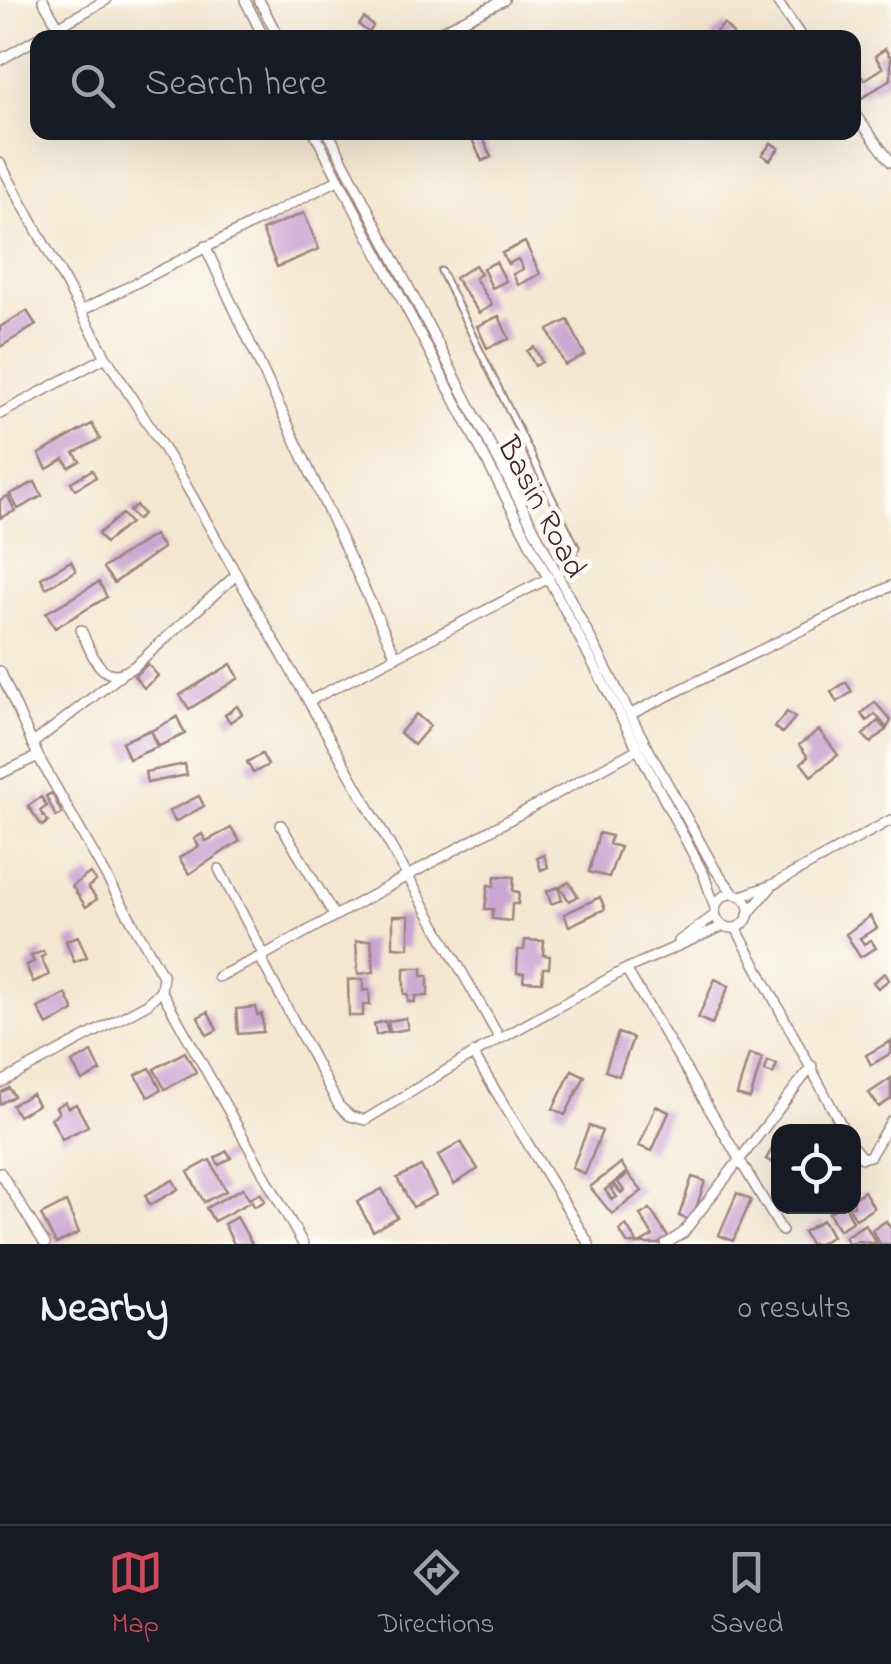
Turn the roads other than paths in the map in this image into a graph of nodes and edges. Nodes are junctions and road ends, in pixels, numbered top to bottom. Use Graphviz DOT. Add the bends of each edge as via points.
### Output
graph roads {
  1 [pos="43,0"];
  2 [pos="106,0"];
  3 [pos="245,0"];
  4 [pos="259,0"];
  5 [pos="776,0"];
  6 [pos="498,1"];
  7 [pos="58,26"];
  8 [pos="51,30"];
  9 [pos="260,30"];
  10 [pos="274,30"];
  11 [pos="442,30"];
  12 [pos="797,30"];
  13 [pos="30,43"];
  14 [pos="0,60"];
  15 [pos="861,122"];
  16 [pos="318,140"];
  17 [pos="332,140"];
  18 [pos="891,162"];
  19 [pos="0,163"];
  20 [pos="338,180"];
  21 [pos="205,246"];
  22 [pos="441,271"];
  23 [pos="81,311"];
  24 [pos="106,356"];
  25 [pos="0,414"];
  26 [pos="480,422"];
  27 [pos="470,428"];
  28 [pos="235,576"];
  29 [pos="554,576"];
  30 [pos="891,586"];
  31 [pos="80,630"];
  32 [pos="396,656"];
  33 [pos="0,671"];
  34 [pos="122,674"];
  35 [pos="310,701"];
  36 [pos="631,714"];
  37 [pos="32,744"];
  38 [pos="636,750"];
  39 [pos="38,756"];
  40 [pos="0,774"];
  41 [pos="891,820"];
  42 [pos="281,825"];
  43 [pos="219,869"];
  44 [pos="408,874"];
  45 [pos="772,885"];
  46 [pos="738,895"];
  47 [pos="715,912"];
  48 [pos="748,914"];
  49 [pos="334,916"];
  50 [pos="722,926"];
  51 [pos="736,928"];
  52 [pos="674,947"];
  53 [pos="264,955"];
  54 [pos="626,969"];
  55 [pos="218,977"];
  56 [pos="161,990"];
  57 [pos="500,1039"];
  58 [pos="474,1054"];
  59 [pos="812,1066"];
  60 [pos="0,1083"];
  61 [pos="891,1120"];
  62 [pos="841,1124"];
  63 [pos="861,1157"];
  64 [pos="741,1160"];
  65 [pos="0,1172"];
  66 [pos="782,1232"];
  67 [pos="43,1244"];
  68 [pos="303,1244"];
  69 [pos="589,1244"];
  70 [pos="666,1244"];
  1 -- 7 [label="street"];
  2 -- 7 [label="street"];
  3 -- 9 [label="street"];
  4 -- 10 [label="street"];
  5 -- 12 [label="street"];
  6 -- 11 [label="street"];
  7 -- 8 [label="street"];
  13 -- 14 [label="street"];
  15 -- 18 [label="street"];
  16 -- 20 [label="street, Basin Road"];
  17 -- 26 [label="street, Basin Road"];
  19 -- 23 [label="street"];
  20 -- 21 [label="street"];
  20 -- 27 [label="street, Basin Road"];
  21 -- 23 [label="street"];
  21 -- 32 [label="street"];
  22 -- 29 [label="lane" via="576,547"];
  23 -- 24 [label="street"];
  24 -- 25 [label="street"];
  24 -- 28 [label="street"];
  26 -- 27 [label="street"];
  26 -- 29 [label="street, Basin Road"];
  27 -- 29 [label="street, Basin Road"];
  28 -- 34 [label="street"];
  28 -- 35 [label="street"];
  29 -- 32 [label="street"];
  29 -- 36 [label="street, Basin Road"];
  29 -- 38 [label="street, Basin Road"];
  30 -- 36 [label="street"];
  31 -- 34 [label="street" via="97,666"];
  32 -- 35 [label="street"];
  33 -- 37 [label="street"];
  34 -- 37 [label="street"];
  35 -- 44 [label="street"];
  36 -- 46 [label="street, Basin Road" via="715,869"];
  37 -- 39 [label="street"];
  38 -- 44 [label="street"];
  38 -- 47 [label="street, Basin Road" via="704,875"];
  39 -- 40 [label="street"];
  39 -- 56 [label="street" via="163,976"];
  41 -- 45 [label="street"];
  42 -- 49 [label="street"];
  43 -- 53 [label="street"];
  44 -- 49 [label="street"];
  44 -- 57 [label="street"];
  45 -- 46 [label="street"];
  45 -- 48 [label="street"];
  46 -- 47 [label="street" via="722,897"];
  46 -- 48 [label="street"];
  47 -- 50 [label="street"];
  47 -- 52 [label="street"];
  48 -- 51 [label="street"];
  49 -- 53 [label="street"];
  50 -- 51 [label="street"];
  50 -- 52 [label="street"];
  51 -- 59 [label="street"];
  52 -- 54 [label="street"];
  53 -- 55 [label="street"];
  53 -- 58 [label="street" via="339,1106 357,1119"];
  54 -- 57 [label="street"];
  54 -- 64 [label="street"];
  56 -- 60 [label="street" via="147,1004"];
  56 -- 68 [label="street"];
  57 -- 58 [label="street"];
  58 -- 69 [label="street"];
  59 -- 62 [label="street"];
  59 -- 64 [label="street"];
  61 -- 63 [label="street" via="870,1156"];
  64 -- 66 [label="street"];
  64 -- 70 [label="street" via="683,1234"];
  65 -- 67 [label="street"];
}
